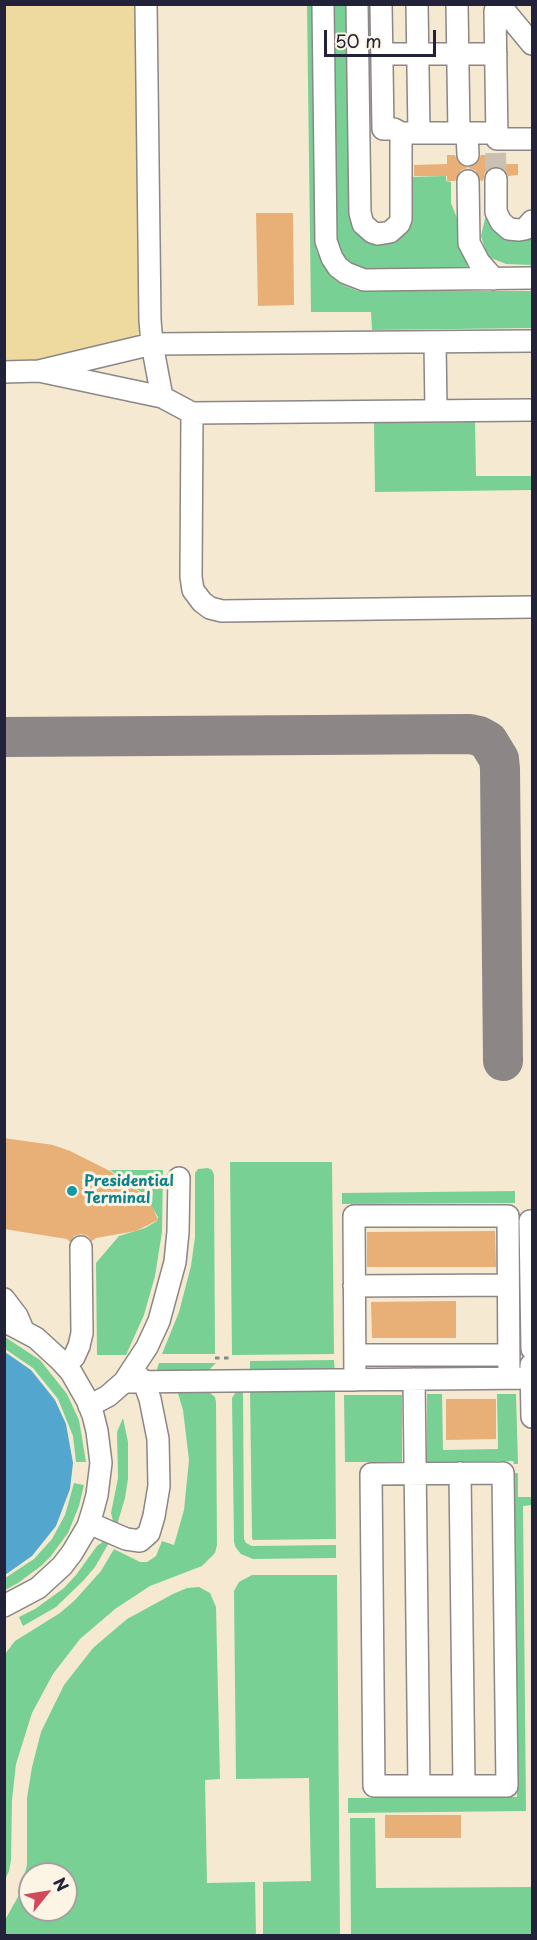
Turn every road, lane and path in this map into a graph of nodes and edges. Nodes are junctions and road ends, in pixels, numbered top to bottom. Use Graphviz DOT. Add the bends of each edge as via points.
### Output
graph roads {
  1 [pos="146,4"];
  2 [pos="323,4"];
  3 [pos="357,4"];
  4 [pos="381,4"];
  5 [pos="417,4"];
  6 [pos="457,4"];
  7 [pos="500,6"];
  8 [pos="532,44"];
  9 [pos="382,54"];
  10 [pos="418,54"];
  11 [pos="458,54"];
  12 [pos="496,54"];
  13 [pos="497,132"];
  14 [pos="410,133"];
  15 [pos="463,133"];
  16 [pos="532,139"];
  17 [pos="468,155"];
  18 [pos="496,179"];
  19 [pos="468,181"];
  20 [pos="532,221"];
  21 [pos="532,278"];
  22 [pos="494,279"];
  23 [pos="532,341"];
  24 [pos="435,342"];
  25 [pos="152,344"];
  26 [pos="39,371"];
  27 [pos="4,372"];
  28 [pos="162,397"];
  29 [pos="532,410"];
  30 [pos="436,411"];
  31 [pos="192,413"];
  32 [pos="532,607"];
  33 [pos="179,1178"];
  34 [pos="532,1221"];
  35 [pos="81,1247"];
  36 [pos="508,1285"];
  37 [pos="354,1286"];
  38 [pos="4,1299"];
  39 [pos="14,1325"];
  40 [pos="532,1349"];
  41 [pos="355,1355"];
  42 [pos="509,1355"];
  43 [pos="215,1358"];
  44 [pos="232,1358"];
  45 [pos="65,1365"];
  46 [pos="133,1378"];
  47 [pos="509,1378"];
  48 [pos="532,1378"];
  49 [pos="414,1379"];
  50 [pos="355,1380"];
  51 [pos="89,1406"];
  52 [pos="532,1417"];
  53 [pos="415,1473"];
  54 [pos="460,1473"];
  55 [pos="89,1523"];
  56 [pos="4,1606"];
  57 [pos="419,1786"];
  58 [pos="464,1786"];
  1 -- 25 [label="street"];
  2 -- 22 [label="street" via="326,241 332,258 346,273 364,280"];
  3 -- 14 [label="street" via="360,213 363,224 372,232 384,234 395,229 401,219"];
  4 -- 9 [label="street"];
  5 -- 10 [label="street"];
  6 -- 11 [label="street"];
  7 -- 8 [label="street"];
  7 -- 12 [label="street" via="495,11"];
  9 -- 10 [label="street"];
  9 -- 14 [label="street" via="382,129"];
  10 -- 11 [label="street"];
  10 -- 14 [label="street"];
  11 -- 12 [label="street"];
  11 -- 15 [label="street"];
  12 -- 13 [label="street"];
  13 -- 15 [label="street"];
  13 -- 16 [label="street" via="497,139"];
  14 -- 15 [label="street"];
  15 -- 17 [label="street"];
  18 -- 20 [label="street" via="496,212 501,222 509,229 519,230"];
  19 -- 22 [label="street" via="470,243 479,262"];
  21 -- 22 [label="street"];
  23 -- 24 [label="street"];
  24 -- 25 [label="street"];
  24 -- 30 [label="street"];
  25 -- 26 [label="street"];
  25 -- 28 [label="street"];
  26 -- 27 [label="street"];
  26 -- 28 [label="street"];
  28 -- 31 [label="street"];
  29 -- 30 [label="street"];
  30 -- 31 [label="street"];
  31 -- 32 [label="street" via="191,577 194,590 210,608 222,611"];
  33 -- 46 [label="street" via="178,1232 168,1291"];
  34 -- 40 [label="street"];
  35 -- 45 [label="street" via="82,1333 80,1346"];
  36 -- 37 [label="street"];
  36 -- 37 [label="street" via="508,1216 354,1216"];
  36 -- 42 [label="street"];
  37 -- 41 [label="street"];
  38 -- 39 [label="street" via="16,1316"];
  39 -- 45 [label="street"];
  40 -- 48 [label="street"];
  41 -- 42 [label="street"];
  41 -- 50 [label="street"];
  42 -- 47 [label="street"];
  43 -- 44 [label="path"];
  45 -- 51 [label="street"];
  46 -- 50 [label="street"];
  46 -- 51 [label="street"];
  46 -- 55 [label="street" via="155,1419 160,1460 149,1533 135,1541"];
  47 -- 48 [label="street"];
  47 -- 49 [label="street"];
  48 -- 52 [label="street"];
  49 -- 50 [label="street"];
  49 -- 53 [label="street"];
  51 -- 55 [label="street" via="101,1463 98,1495"];
  53 -- 54 [label="street"];
  53 -- 57 [label="street"];
  53 -- 57 [label="street" via="371,1474 374,1786"];
  54 -- 58 [label="street"];
  54 -- 58 [label="street" via="503,1473 507,1774 507,1786"];
  55 -- 56 [label="street" via="72,1553 50,1577"];
  57 -- 58 [label="street"];
}
